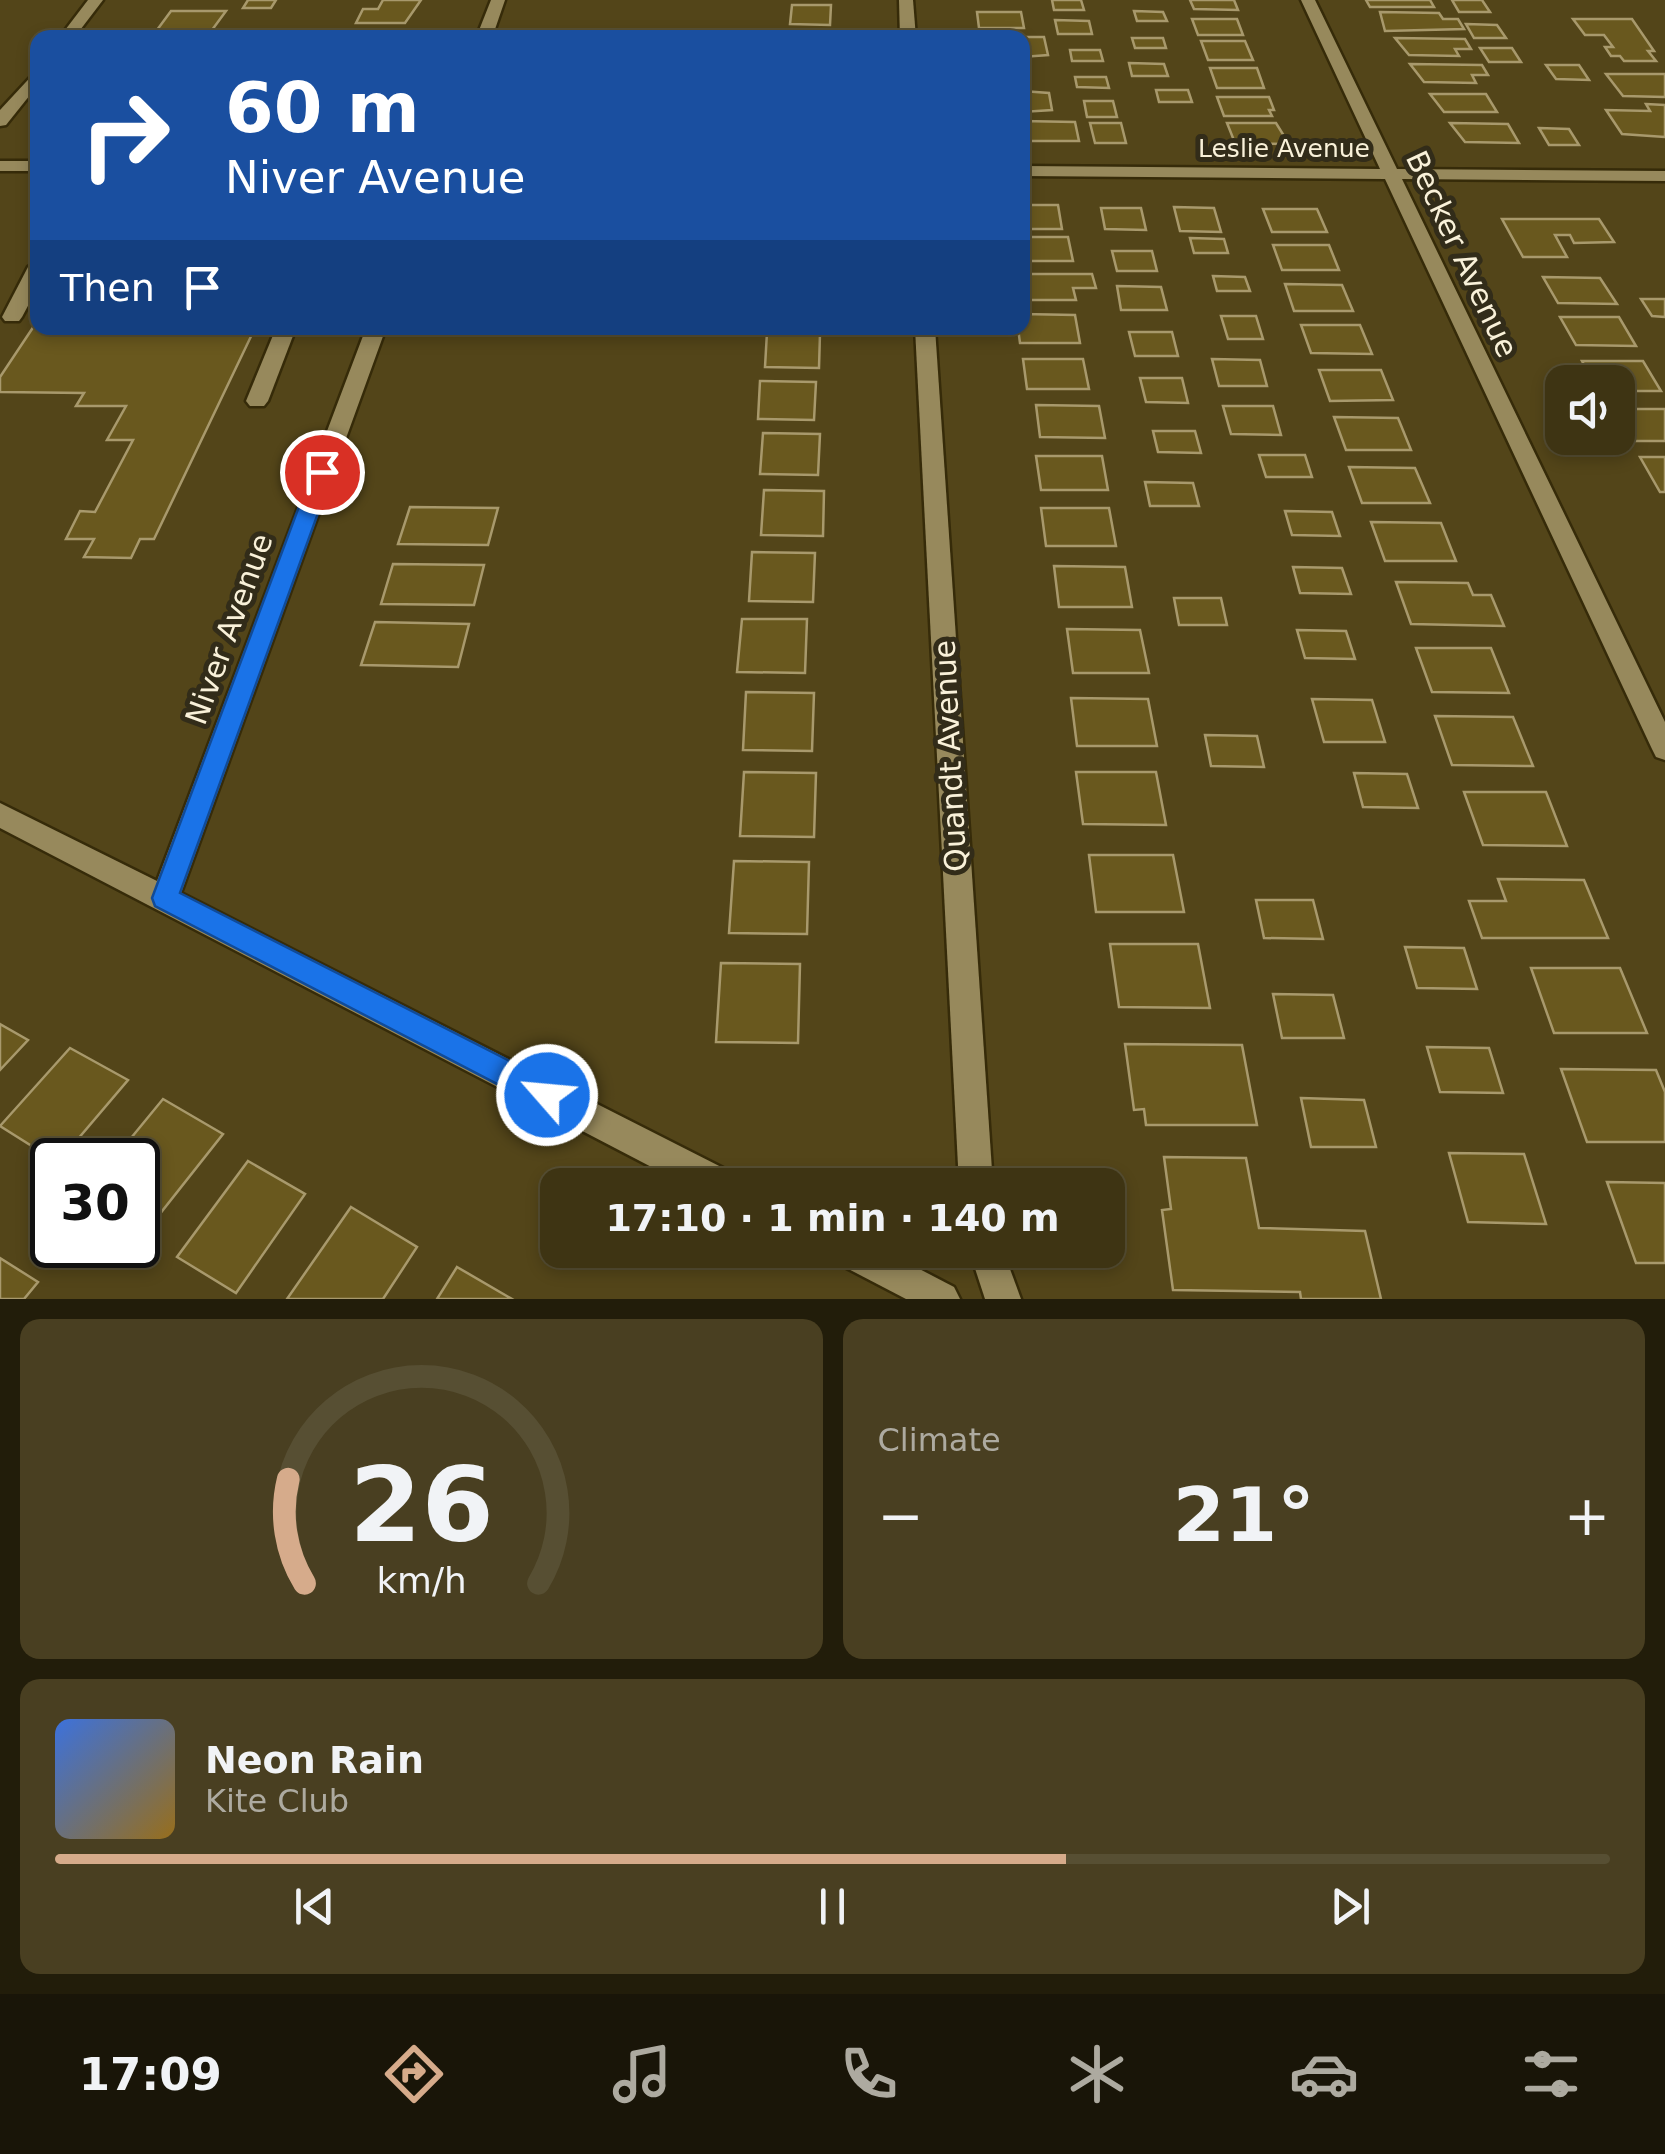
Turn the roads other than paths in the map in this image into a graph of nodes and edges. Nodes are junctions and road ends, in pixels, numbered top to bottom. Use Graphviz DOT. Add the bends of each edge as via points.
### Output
graph roads {
  1 [pos="96,0"];
  2 [pos="498,0"];
  3 [pos="906,0"];
  4 [pos="1308,0"];
  5 [pos="72,30"];
  6 [pos="487,30"];
  7 [pos="908,30"];
  8 [pos="30,84"];
  9 [pos="0,121"];
  10 [pos="0,166"];
  11 [pos="30,166"];
  12 [pos="1030,171"];
  13 [pos="1392,173"];
  14 [pos="1665,176"];
  15 [pos="30,282"];
  16 [pos="12,316"];
  17 [pos="283,335"];
  18 [pos="373,335"];
  19 [pos="924,335"];
  20 [pos="257,401"];
  21 [pos="1665,749"];
  22 [pos="0,814"];
  23 [pos="165,898"];
  24 [pos="688,1168"];
  25 [pos="975,1168"];
  26 [pos="881,1268"];
  27 [pos="993,1268"];
  28 [pos="942,1299"];
  29 [pos="1004,1299"];
  1 -- 5 [label="street"];
  2 -- 6 [label="street"];
  3 -- 7 [label="street"];
  4 -- 13 [label="street, Becker Avenue"];
  8 -- 9 [label="street"];
  10 -- 11 [label="street"];
  12 -- 13 [label="street, Leslie Avenue"];
  13 -- 14 [label="street, Leslie Avenue"];
  13 -- 21 [label="street, Becker Avenue"];
  15 -- 16 [label="street"];
  17 -- 20 [label="street"];
  18 -- 23 [label="street, Niver Avenue"];
  19 -- 25 [label="street, Quandt Avenue"];
  22 -- 23 [label="street"];
  23 -- 24 [label="street"];
  26 -- 28 [label="street"];
  27 -- 29 [label="street"];
}
